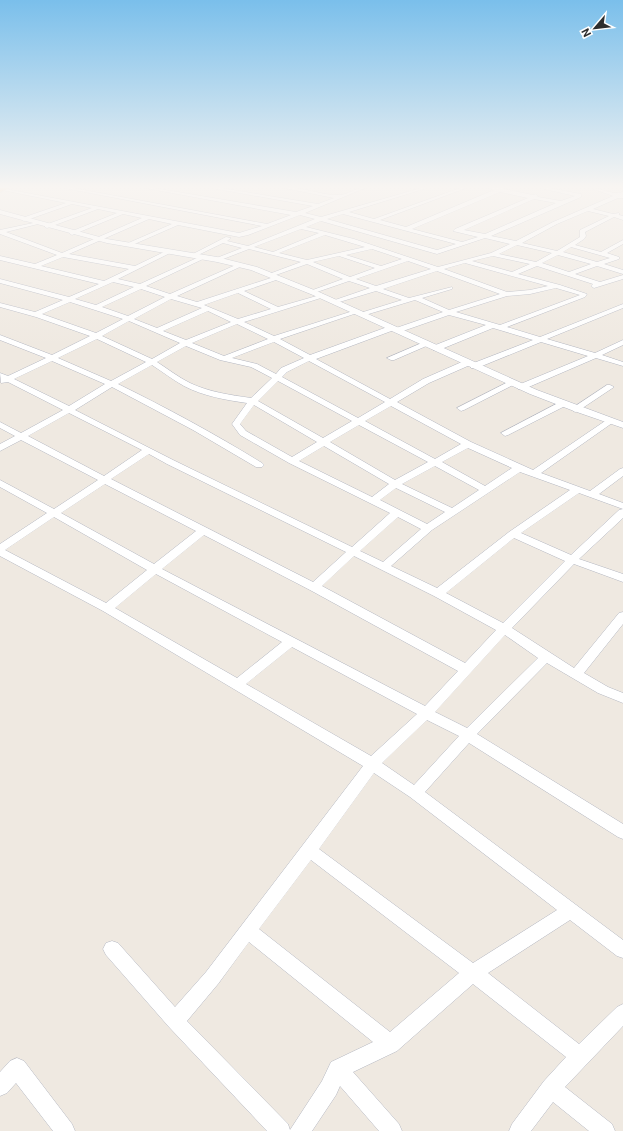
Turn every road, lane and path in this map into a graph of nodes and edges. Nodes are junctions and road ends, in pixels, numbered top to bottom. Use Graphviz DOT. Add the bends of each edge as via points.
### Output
graph roads {
  1 [pos="22,241"];
  2 [pos="98,241"];
  3 [pos="104,241"];
  4 [pos="138,241"];
  5 [pos="222,241"];
  6 [pos="263,241"];
  7 [pos="306,241"];
  8 [pos="354,241"];
  9 [pos="397,241"];
  10 [pos="448,241"];
  11 [pos="475,241"];
  12 [pos="507,241"];
  13 [pos="521,241"];
  14 [pos="576,241"];
  15 [pos="623,242"];
  16 [pos="517,243"];
  17 [pos="128,245"];
  18 [pos="570,245"];
  19 [pos="464,246"];
  20 [pos="248,247"];
  21 [pos="372,247"];
  22 [pos="620,247"];
  23 [pos="475,250"];
  24 [pos="168,252"];
  25 [pos="275,253"];
  26 [pos="559,253"];
  27 [pos="338,254"];
  28 [pos="492,254"];
  29 [pos="602,254"];
  30 [pos="63,255"];
  31 [pos="192,256"];
  32 [pos="0,258"];
  33 [pos="201,258"];
  34 [pos="408,259"];
  35 [pos="620,259"];
  36 [pos="216,260"];
  37 [pos="308,262"];
  38 [pos="465,262"];
  39 [pos="538,264"];
  40 [pos="599,264"];
  41 [pos="240,266"];
  42 [pos="34,267"];
  43 [pos="134,268"];
  44 [pos="381,268"];
  45 [pos="436,269"];
  46 [pos="497,270"];
  47 [pos="623,272"];
  48 [pos="513,274"];
  49 [pos="571,274"];
  50 [pos="274,276"];
  51 [pos="623,277"];
  52 [pos="112,280"];
  53 [pos="349,280"];
  54 [pos="470,280"];
  55 [pos="0,282"];
  56 [pos="544,282"];
  57 [pos="104,283"];
  58 [pos="600,284"];
  59 [pos="558,286"];
  60 [pos="142,287"];
  61 [pos="450,288"];
  62 [pos="377,289"];
  63 [pos="576,291"];
  64 [pos="238,292"];
  65 [pos="312,292"];
  66 [pos="506,294"];
  67 [pos="171,296"];
  68 [pos="322,296"];
  69 [pos="69,298"];
  70 [pos="412,299"];
  71 [pos="334,302"];
  72 [pos="199,304"];
  73 [pos="0,305"];
  74 [pos="623,306"];
  75 [pos="97,307"];
  76 [pos="14,308"];
  77 [pos="208,308"];
  78 [pos="278,310"];
  79 [pos="448,312"];
  80 [pos="358,313"];
  81 [pos="0,314"];
  82 [pos="36,314"];
  83 [pos="129,319"];
  84 [pos="237,322"];
  85 [pos="493,325"];
  86 [pos="501,327"];
  87 [pos="395,329"];
  88 [pos="159,330"];
  89 [pos="0,337"];
  90 [pos="95,337"];
  91 [pos="274,339"];
  92 [pos="540,339"];
  93 [pos="623,342"];
  94 [pos="186,343"];
  95 [pos="427,344"];
  96 [pos="436,348"];
  97 [pos="595,356"];
  98 [pos="53,357"];
  99 [pos="310,358"];
  100 [pos="391,358"];
  101 [pos="224,359"];
  102 [pos="151,362"];
  103 [pos="623,364"];
  104 [pos="471,365"];
  105 [pos="276,378"];
  106 [pos="3,379"];
  107 [pos="513,383"];
  108 [pos="110,384"];
  109 [pos="522,387"];
  110 [pos="610,387"];
  111 [pos="254,401"];
  112 [pos="389,402"];
  113 [pos="562,404"];
  114 [pos="461,408"];
  115 [pos="575,409"];
  116 [pos="69,410"];
  117 [pos="611,421"];
  118 [pos="358,422"];
  119 [pos="0,424"];
  120 [pos="623,425"];
  121 [pos="505,432"];
  122 [pos="21,436"];
  123 [pos="324,442"];
  124 [pos="468,444"];
  125 [pos="0,448"];
  126 [pos="149,450"];
  127 [pos="292,461"];
  128 [pos="433,463"];
  129 [pos="259,465"];
  130 [pos="519,468"];
  131 [pos="623,471"];
  132 [pos="535,473"];
  133 [pos="105,480"];
  134 [pos="0,483"];
  135 [pos="395,484"];
  136 [pos="578,489"];
  137 [pos="486,490"];
  138 [pos="592,494"];
  139 [pos="373,501"];
  140 [pos="623,506"];
  141 [pos="453,512"];
  142 [pos="623,512"];
  143 [pos="396,513"];
  144 [pos="54,514"];
  145 [pos="428,528"];
  146 [pos="203,530"];
  147 [pos="513,534"];
  148 [pos="0,550"];
  149 [pos="354,551"];
  150 [pos="572,560"];
  151 [pos="384,566"];
  152 [pos="156,570"];
  153 [pos="621,574"];
  154 [pos="314,587"];
  155 [pos="438,593"];
  156 [pos="107,608"];
  157 [pos="623,616"];
  158 [pos="504,629"];
  159 [pos="291,641"];
  160 [pos="546,658"];
  161 [pos="465,669"];
  162 [pos="576,674"];
  163 [pos="238,684"];
  164 [pos="623,698"];
  165 [pos="426,713"];
  166 [pos="468,735"];
  167 [pos="372,764"];
  168 [pos="415,793"];
  169 [pos="623,832"];
  170 [pos="309,850"];
  171 [pos="571,910"];
  172 [pos="247,930"];
  173 [pos="112,949"];
  174 [pos="623,950"];
  175 [pos="473,973"];
  176 [pos="623,1013"];
  177 [pos="175,1021"];
  178 [pos="390,1044"];
  179 [pos="580,1056"];
  180 [pos="338,1069"];
  181 [pos="0,1086"];
  182 [pos="551,1088"];
  183 [pos="65,1131"];
  184 [pos="281,1131"];
  185 [pos="300,1131"];
  186 [pos="392,1131"];
  187 [pos="519,1131"];
  188 [pos="605,1131"];
  1 -- 30 [label="street"];
  2 -- 30 [label="street"];
  3 -- 17 [label="street"];
  4 -- 17 [label="street"];
  5 -- 20 [label="street"];
  5 -- 31 [label="street"];
  6 -- 20 [label="street"];
  7 -- 25 [label="street"];
  8 -- 21 [label="street"];
  9 -- 19 [label="street" via="435,252"];
  10 -- 19 [label="street"];
  11 -- 19 [label="street"];
  12 -- 16 [label="street"];
  13 -- 16 [label="street"];
  14 -- 18 [label="street"];
  15 -- 22 [label="street"];
  16 -- 26 [label="street"];
  16 -- 28 [label="street"];
  17 -- 24 [label="street"];
  18 -- 26 [label="street"];
  18 -- 29 [label="street"];
  20 -- 25 [label="street"];
  20 -- 36 [label="street"];
  21 -- 27 [label="street"];
  21 -- 34 [label="street"];
  22 -- 29 [label="street"];
  23 -- 28 [label="street"];
  24 -- 31 [label="street"];
  24 -- 43 [label="street"];
  25 -- 37 [label="street"];
  26 -- 39 [label="street"];
  26 -- 40 [label="street"];
  27 -- 37 [label="street"];
  27 -- 44 [label="street"];
  28 -- 38 [label="street"];
  28 -- 39 [label="street"];
  29 -- 35 [label="street"];
  30 -- 42 [label="street"];
  30 -- 43 [label="street"];
  31 -- 33 [label="street"];
  32 -- 42 [label="street"];
  33 -- 36 [label="street"];
  33 -- 60 [label="street"];
  34 -- 44 [label="street"];
  34 -- 45 [label="street"];
  35 -- 40 [label="street"];
  36 -- 41 [label="street"];
  37 -- 50 [label="street"];
  37 -- 53 [label="street"];
  38 -- 45 [label="street"];
  38 -- 46 [label="street"];
  39 -- 48 [label="street"];
  39 -- 49 [label="street"];
  40 -- 47 [label="street"];
  40 -- 49 [label="street"];
  41 -- 50 [label="street"];
  41 -- 67 [label="street"];
  42 -- 57 [label="street"];
  43 -- 52 [label="street"];
  44 -- 53 [label="street"];
  45 -- 54 [label="street"];
  45 -- 62 [label="street"];
  46 -- 48 [label="street"];
  46 -- 54 [label="street"];
  48 -- 56 [label="street"];
  49 -- 56 [label="street"];
  49 -- 58 [label="street"];
  50 -- 64 [label="street"];
  50 -- 65 [label="street"];
  51 -- 58 [label="street"];
  52 -- 57 [label="street"];
  52 -- 60 [label="street"];
  53 -- 62 [label="street"];
  53 -- 65 [label="street"];
  54 -- 66 [label="street"];
  55 -- 69 [label="street"];
  56 -- 59 [label="street"];
  57 -- 69 [label="street"];
  58 -- 63 [label="street"];
  59 -- 63 [label="street"];
  59 -- 66 [label="street" via="534,292"];
  60 -- 67 [label="street"];
  60 -- 75 [label="street"];
  61 -- 70 [label="street"];
  62 -- 70 [label="street"];
  62 -- 71 [label="street"];
  63 -- 86 [label="street" via="584,295"];
  64 -- 72 [label="street"];
  64 -- 78 [label="street"];
  65 -- 68 [label="street"];
  66 -- 79 [label="street"];
  67 -- 72 [label="street"];
  67 -- 83 [label="street"];
  68 -- 71 [label="street"];
  68 -- 78 [label="street"];
  69 -- 75 [label="street"];
  69 -- 82 [label="street"];
  70 -- 79 [label="street"];
  70 -- 80 [label="street"];
  71 -- 80 [label="street"];
  72 -- 77 [label="street"];
  73 -- 76 [label="street"];
  74 -- 92 [label="street"];
  75 -- 83 [label="street"];
  76 -- 81 [label="street"];
  76 -- 82 [label="street"];
  77 -- 84 [label="street"];
  77 -- 88 [label="street"];
  78 -- 84 [label="street"];
  79 -- 85 [label="street"];
  79 -- 87 [label="street"];
  80 -- 87 [label="street"];
  80 -- 91 [label="street"];
  82 -- 90 [label="street"];
  83 -- 88 [label="street"];
  83 -- 90 [label="street"];
  84 -- 91 [label="street"];
  84 -- 94 [label="street"];
  85 -- 86 [label="street"];
  85 -- 96 [label="street"];
  86 -- 92 [label="street"];
  87 -- 95 [label="street"];
  87 -- 99 [label="street"];
  88 -- 94 [label="street"];
  89 -- 98 [label="street"];
  90 -- 98 [label="street"];
  90 -- 102 [label="street"];
  91 -- 99 [label="street"];
  91 -- 101 [label="street"];
  92 -- 97 [label="street"];
  92 -- 104 [label="street"];
  93 -- 97 [label="street"];
  94 -- 101 [label="street"];
  94 -- 102 [label="street"];
  95 -- 96 [label="street"];
  95 -- 100 [label="street"];
  96 -- 104 [label="street"];
  97 -- 103 [label="street"];
  97 -- 109 [label="street"];
  98 -- 106 [label="street"];
  98 -- 108 [label="street"];
  99 -- 105 [label="street" via="292,366"];
  99 -- 112 [label="street"];
  101 -- 105 [label="street" via="250,364"];
  102 -- 108 [label="street"];
  102 -- 111 [label="street" via="210,394"];
  104 -- 107 [label="street"];
  104 -- 112 [label="street" via="426,382"];
  105 -- 111 [label="street"];
  105 -- 118 [label="street"];
  106 -- 116 [label="street"];
  107 -- 109 [label="street"];
  107 -- 114 [label="street"];
  108 -- 116 [label="street"];
  108 -- 129 [label="street" via="191,424"];
  109 -- 113 [label="street"];
  110 -- 115 [label="street"];
  111 -- 123 [label="street"];
  111 -- 127 [label="street" via="236,424 238,429"];
  112 -- 118 [label="street"];
  112 -- 124 [label="street"];
  113 -- 115 [label="street"];
  113 -- 121 [label="street"];
  115 -- 117 [label="street"];
  116 -- 122 [label="street"];
  116 -- 126 [label="street"];
  117 -- 120 [label="street"];
  117 -- 132 [label="street"];
  118 -- 123 [label="street"];
  118 -- 128 [label="street"];
  119 -- 122 [label="street"];
  122 -- 125 [label="street"];
  122 -- 133 [label="street"];
  123 -- 127 [label="street"];
  123 -- 135 [label="street"];
  124 -- 128 [label="street"];
  124 -- 130 [label="street"];
  126 -- 133 [label="street"];
  126 -- 149 [label="street"];
  127 -- 139 [label="street"];
  128 -- 135 [label="street"];
  128 -- 137 [label="street"];
  130 -- 132 [label="street"];
  130 -- 137 [label="street"];
  131 -- 138 [label="street"];
  132 -- 136 [label="street"];
  133 -- 144 [label="street"];
  133 -- 146 [label="street"];
  134 -- 144 [label="street"];
  135 -- 139 [label="street"];
  135 -- 141 [label="street"];
  136 -- 138 [label="street"];
  136 -- 147 [label="street"];
  137 -- 141 [label="street"];
  138 -- 140 [label="street"];
  139 -- 143 [label="street"];
  141 -- 145 [label="street"];
  142 -- 150 [label="street"];
  143 -- 145 [label="street"];
  143 -- 149 [label="street"];
  144 -- 148 [label="street"];
  144 -- 152 [label="street"];
  145 -- 151 [label="street"];
  146 -- 152 [label="street"];
  146 -- 154 [label="street"];
  147 -- 150 [label="street"];
  147 -- 155 [label="street"];
  148 -- 156 [label="street"];
  149 -- 151 [label="street"];
  149 -- 154 [label="street"];
  150 -- 153 [label="street"];
  150 -- 158 [label="street"];
  151 -- 155 [label="street"];
  152 -- 156 [label="street"];
  152 -- 159 [label="street"];
  154 -- 161 [label="street"];
  155 -- 158 [label="street"];
  156 -- 163 [label="street"];
  157 -- 162 [label="street"];
  158 -- 160 [label="street"];
  158 -- 161 [label="street"];
  159 -- 163 [label="street"];
  159 -- 165 [label="street"];
  160 -- 162 [label="street"];
  160 -- 166 [label="street"];
  161 -- 165 [label="street"];
  162 -- 164 [label="street"];
  163 -- 167 [label="street"];
  165 -- 166 [label="street"];
  165 -- 167 [label="street"];
  166 -- 168 [label="street"];
  166 -- 169 [label="street"];
  167 -- 168 [label="street"];
  167 -- 170 [label="street"];
  168 -- 171 [label="street"];
  170 -- 172 [label="street"];
  170 -- 175 [label="street"];
  171 -- 174 [label="street"];
  171 -- 175 [label="street"];
  172 -- 177 [label="street" via="212,978"];
  172 -- 178 [label="street"];
  173 -- 177 [label="street"];
  175 -- 178 [label="street"];
  175 -- 179 [label="street"];
  176 -- 179 [label="street"];
  177 -- 184 [label="street"];
  178 -- 180 [label="street"];
  179 -- 182 [label="street"];
  180 -- 185 [label="street" via="330,1088"];
  180 -- 186 [label="street"];
  181 -- 183 [label="street" via="17,1068"];
  182 -- 187 [label="street"];
  182 -- 188 [label="street"];
}
